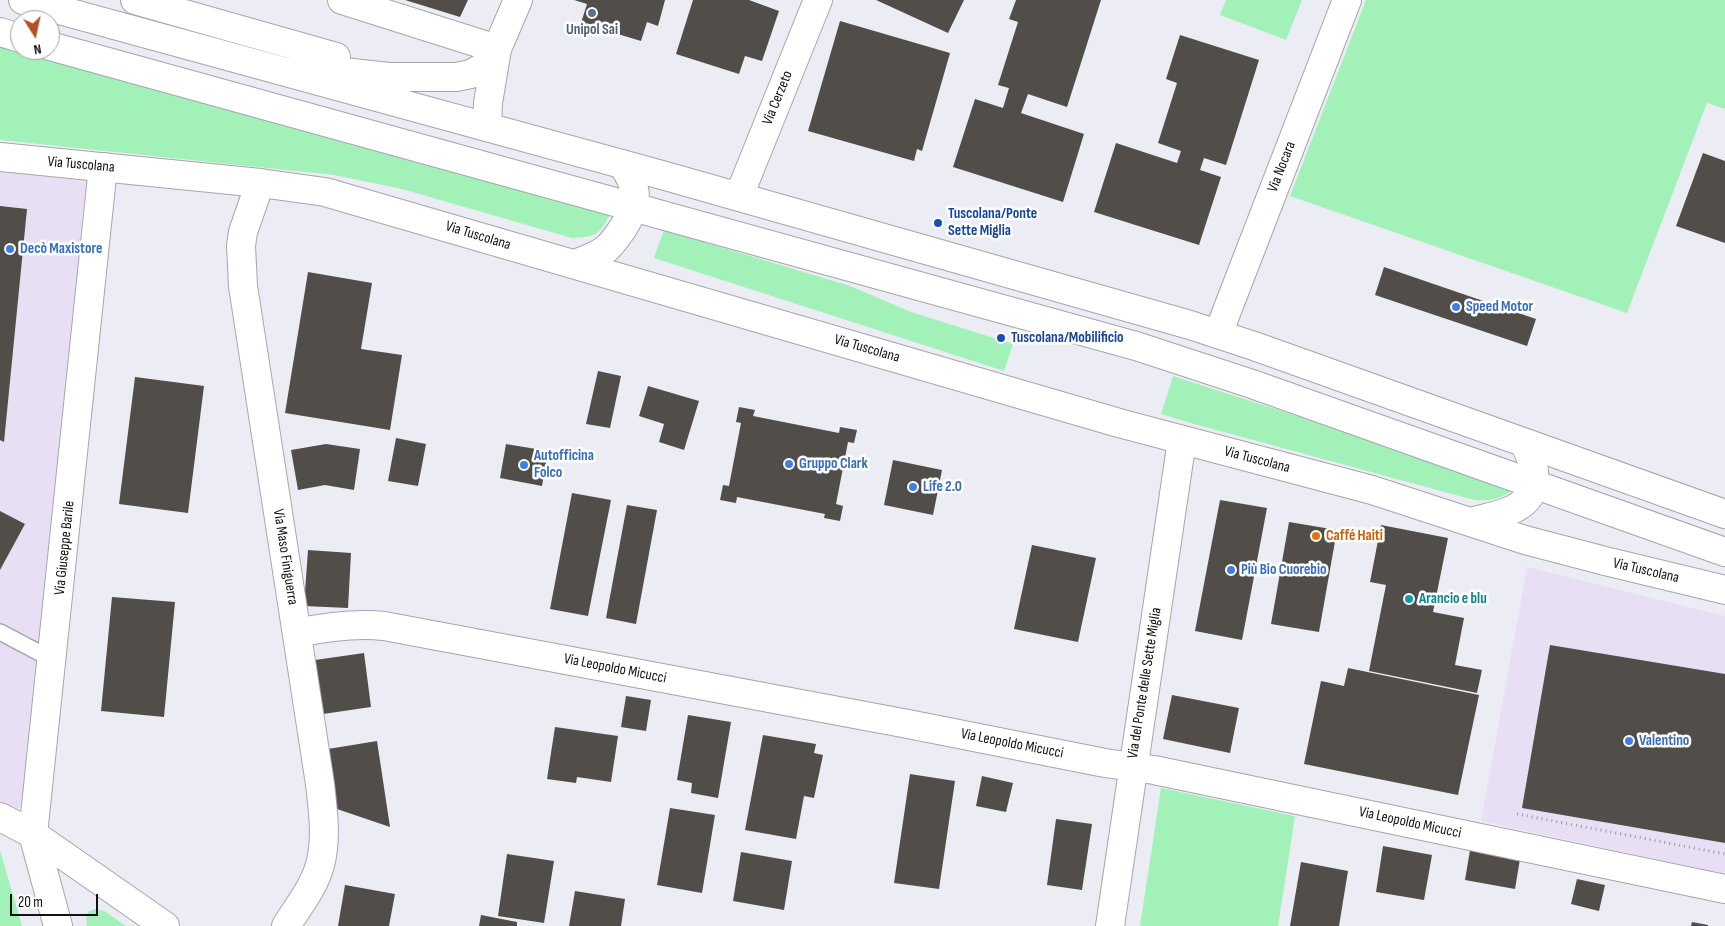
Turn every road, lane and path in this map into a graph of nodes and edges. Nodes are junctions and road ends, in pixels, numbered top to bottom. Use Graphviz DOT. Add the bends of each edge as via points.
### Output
graph roads {
  1 [pos="23,0"];
  2 [pos="135,0"];
  3 [pos="342,0"];
  4 [pos="518,0"];
  5 [pos="818,0"];
  6 [pos="1346,0"];
  7 [pos="60,49"];
  8 [pos="497,50"];
  9 [pos="237,60"];
  10 [pos="407,78"];
  11 [pos="487,127"];
  12 [pos="0,157"];
  13 [pos="622,164"];
  14 [pos="104,167"];
  15 [pos="260,183"];
  16 [pos="739,196"];
  17 [pos="634,208"];
  18 [pos="574,264"];
  19 [pos="1218,334"];
  20 [pos="1182,440"];
  21 [pos="1524,443"];
  22 [pos="1534,483"];
  23 [pos="1725,514"];
  24 [pos="1471,522"];
  25 [pos="1725,552"];
  26 [pos="1725,590"];
  27 [pos="0,632"];
  28 [pos="297,633"];
  29 [pos="53,660"];
  30 [pos="1133,767"];
  31 [pos="0,817"];
  32 [pos="34,834"];
  33 [pos="1725,888"];
  34 [pos="58,926"];
  35 [pos="166,926"];
  36 [pos="286,926"];
  37 [pos="1110,926"];
  1 -- 9 [label="street"];
  2 -- 10 [label="street"];
  3 -- 8 [label="street"];
  4 -- 8 [label="street"];
  5 -- 16 [label="street, Via Cerzeto"];
  6 -- 19 [label="street, Via Nocara"];
  7 -- 17 [label="street"];
  8 -- 10 [label="street" via="484,67 471,74"];
  8 -- 11 [label="street"];
  9 -- 10 [label="street"];
  9 -- 11 [label="street"];
  11 -- 13 [label="street"];
  12 -- 14 [label="street, Via Tuscolana"];
  13 -- 16 [label="street"];
  13 -- 17 [label="street" via="634,184"];
  14 -- 15 [label="street, Via Tuscolana"];
  14 -- 29 [label="street, Via Giuseppe Barile"];
  15 -- 18 [label="street, Via Tuscolana" via="325,192"];
  15 -- 28 [label="street, Via Maso Finiguerra" via="243,232 241,262"];
  16 -- 19 [label="street"];
  17 -- 18 [label="street" via="618,236 605,250"];
  17 -- 22 [label="street" via="1145,349"];
  18 -- 20 [label="street, Via Tuscolana"];
  19 -- 21 [label="street"];
  20 -- 24 [label="street, Via Tuscolana" via="1372,490"];
  20 -- 30 [label="street, Via del Ponte delle Sette Miglia"];
  21 -- 22 [label="street" via="1533,462"];
  21 -- 23 [label="street"];
  22 -- 24 [label="street" via="1530,495 1517,507"];
  22 -- 25 [label="street"];
  24 -- 26 [label="street, Via Tuscolana" via="1525,540"];
  27 -- 29 [label="lane"];
  28 -- 30 [label="street, Via Leopoldo Micucci" via="336,626 384,626"];
  28 -- 36 [label="street, Via Maso Finiguerra" via="320,784 324,835 320,866"];
  29 -- 32 [label="street, Via Giuseppe Barile"];
  30 -- 33 [label="street, Via Leopoldo Micucci"];
  30 -- 37 [label="street, Via del Ponte delle Sette Miglia"];
  31 -- 32 [label="street"];
  32 -- 34 [label="street, Via Giuseppe Barile"];
  32 -- 35 [label="street"];
}
